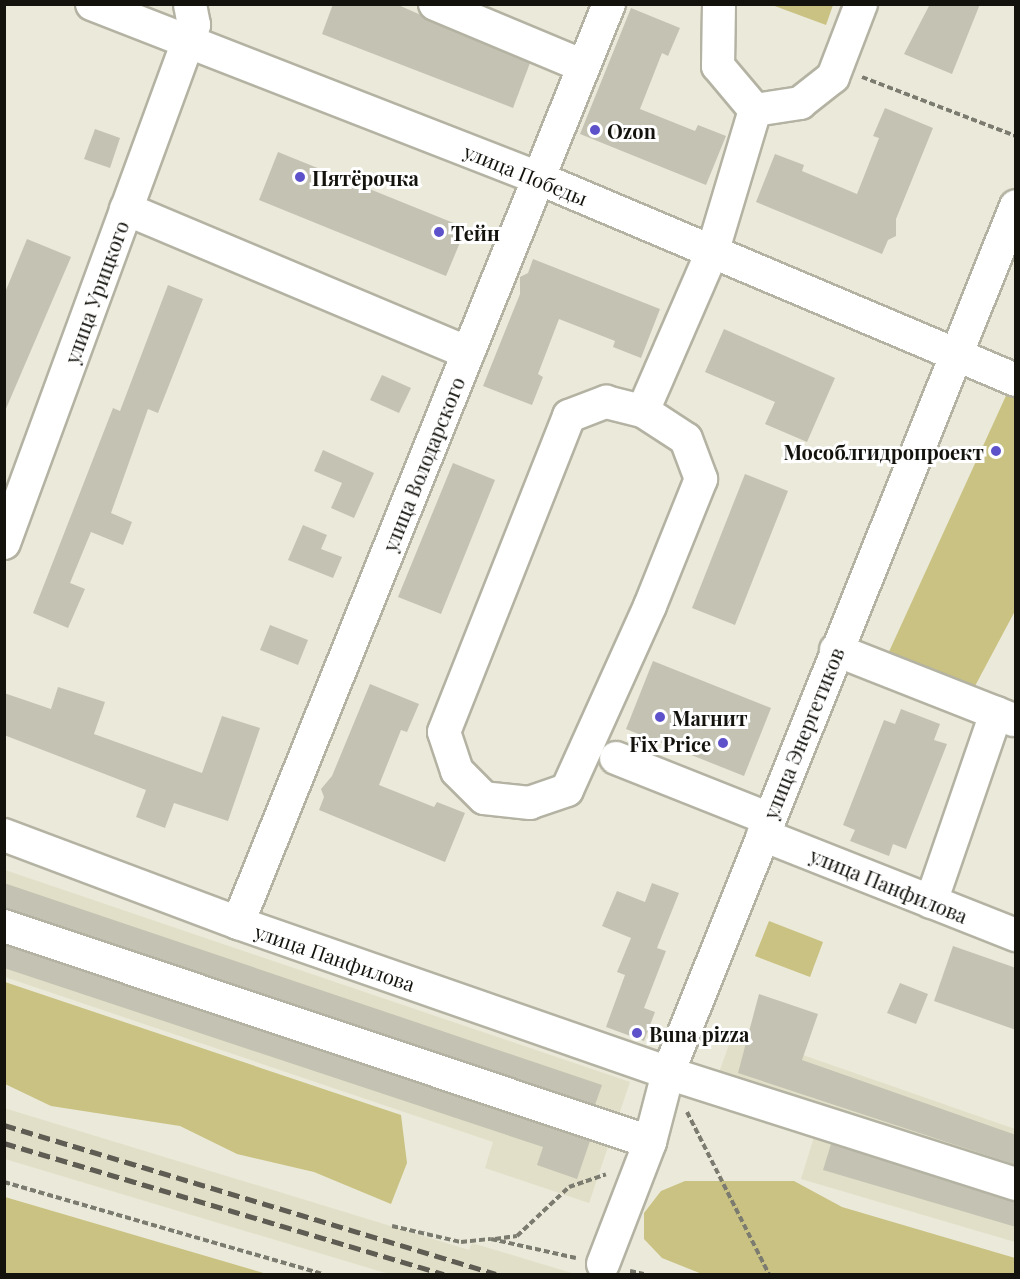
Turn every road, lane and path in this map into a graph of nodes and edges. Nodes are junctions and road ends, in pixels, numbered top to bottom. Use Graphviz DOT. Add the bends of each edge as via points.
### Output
graph roads {
  1 [pos="92,4"];
  2 [pos="435,4"];
  3 [pos="609,4"];
  4 [pos="719,4"];
  5 [pos="861,4"];
  6 [pos="196,19"];
  7 [pos="584,66"];
  8 [pos="836,67"];
  9 [pos="755,110"];
  10 [pos="1016,136"];
  11 [pos="538,178"];
  12 [pos="1016,206"];
  13 [pos="126,209"];
  14 [pos="713,249"];
  15 [pos="468,353"];
  16 [pos="955,355"];
  17 [pos="1016,380"];
  18 [pos="643,411"];
  19 [pos="4,543"];
  20 [pos="836,650"];
  21 [pos="1006,717"];
  22 [pos="616,758"];
  23 [pos="766,827"];
  24 [pos="4,835"];
  25 [pos="931,902"];
  26 [pos="238,923"];
  27 [pos="4,926"];
  28 [pos="1016,935"];
  29 [pos="668,1073"];
  30 [pos="645,1155"];
  31 [pos="4,1182"];
  32 [pos="1016,1184"];
  33 [pos="392,1226"];
  34 [pos="491,1239"];
  35 [pos="603,1264"];
  36 [pos="323,1275"];
  37 [pos="769,1275"];
  1 -- 6 [label="street, улица Победы"];
  2 -- 7 [label="street"];
  3 -- 7 [label="street, улица Володарского"];
  4 -- 9 [label="street" via="718,66"];
  5 -- 8 [label="street"];
  6 -- 11 [label="street, улица Победы"];
  6 -- 13 [label="street, улица Урицкого"];
  7 -- 11 [label="street, улица Володарского"];
  8 -- 9 [label="street" via="832,77 800,103"];
  8 -- 10 [label="path"];
  9 -- 14 [label="street"];
  11 -- 14 [label="street, улица Победы"];
  11 -- 15 [label="street, улица Володарского"];
  12 -- 16 [label="street, улица Энергетиков"];
  13 -- 15 [label="street"];
  13 -- 19 [label="street, улица Урицкого"];
  14 -- 16 [label="street, улица Победы"];
  14 -- 18 [label="street"];
  15 -- 26 [label="street, улица Володарского"];
  16 -- 17 [label="street, улица Победы"];
  16 -- 20 [label="street, улица Энергетиков"];
  18 -- 18 [label="street" via="606,402 569,416 444,732 457,771 484,798 530,803 567,790 650,606 701,479 686,439"];
  20 -- 21 [label="street"];
  20 -- 23 [label="street, улица Энергетиков"];
  21 -- 25 [label="street"];
  22 -- 23 [label="street, улица Панфилова"];
  23 -- 25 [label="street, улица Панфилова"];
  23 -- 29 [label="street, улица Энергетиков"];
  24 -- 26 [label="street, улица Панфилова"];
  25 -- 28 [label="street, улица Панфилова"];
  26 -- 29 [label="street, улица Панфилова"];
  27 -- 30 [label="street"];
  29 -- 30 [label="street, улица Энергетиков"];
  29 -- 32 [label="street, улица Панфилова"];
  29 -- 37 [label="path"];
  30 -- 34 [label="path" via="569,1187 517,1236"];
  30 -- 35 [label="street, улица Энергетиков"];
  31 -- 36 [label="path"];
  33 -- 34 [label="path" via="461,1242"];
  34 -- 35 [label="path"];
}
